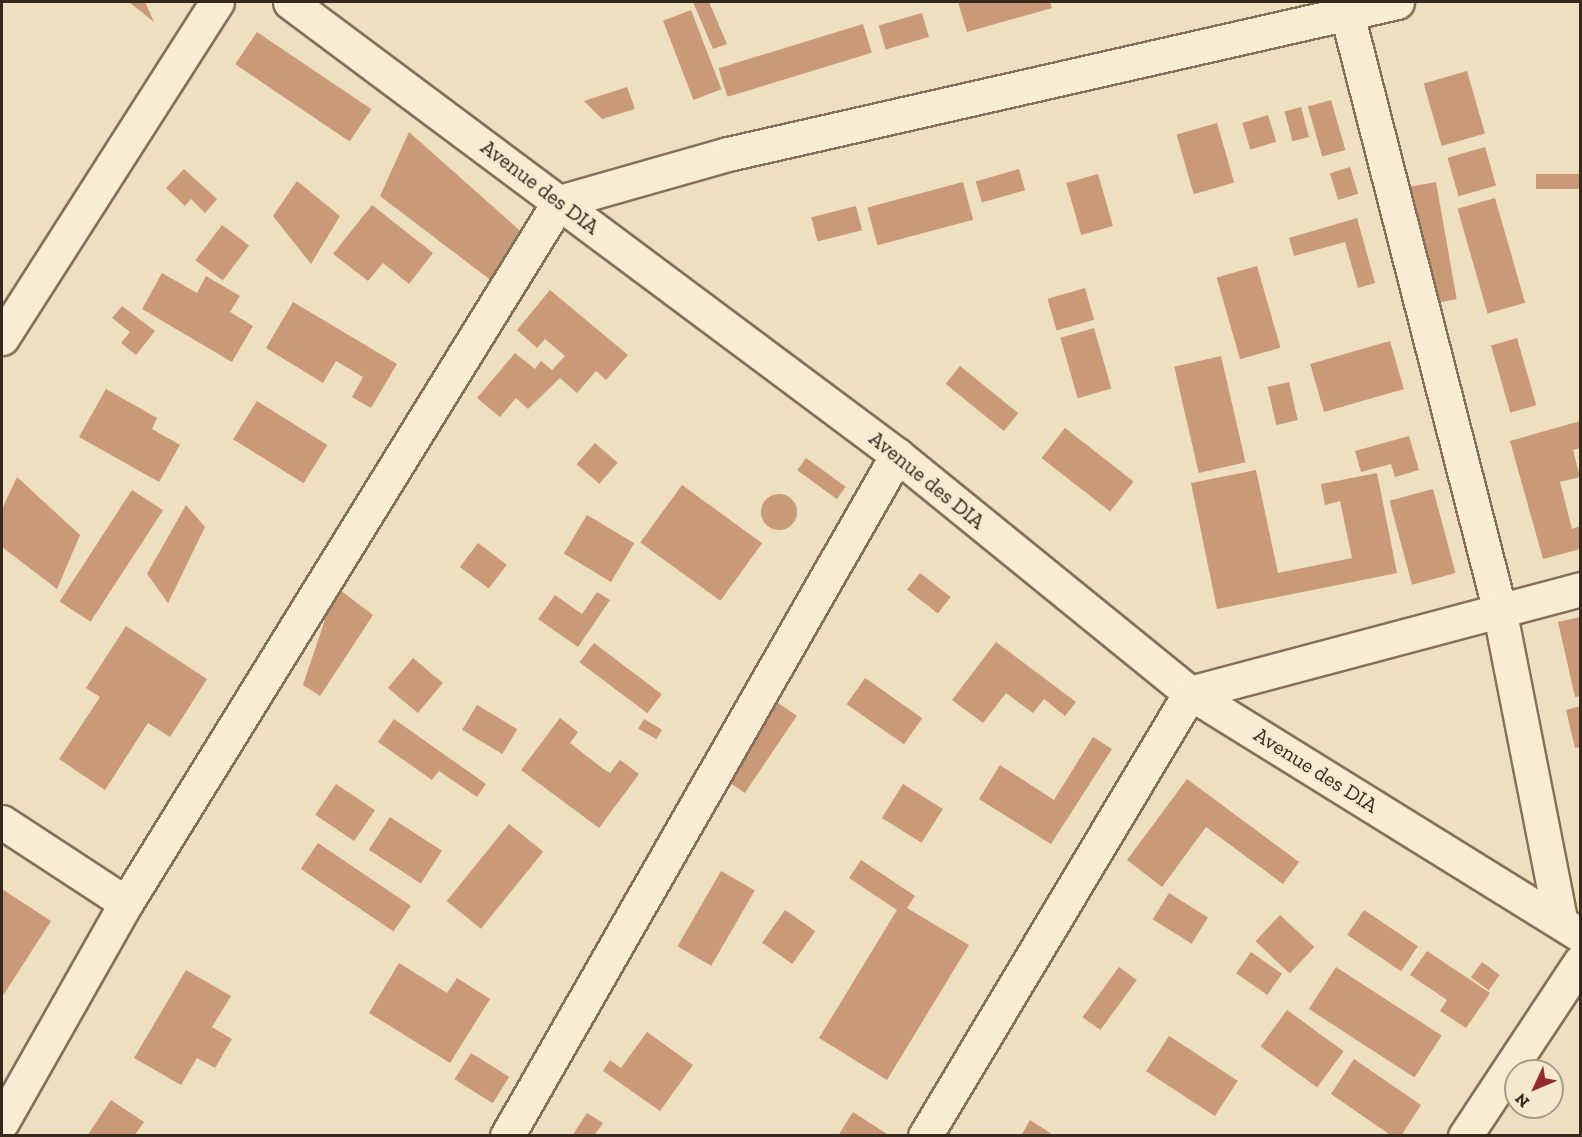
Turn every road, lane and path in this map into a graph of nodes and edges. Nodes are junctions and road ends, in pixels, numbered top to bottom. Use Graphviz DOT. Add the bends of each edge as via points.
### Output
graph roads {
  1 [pos="218,2"];
  2 [pos="290,2"];
  3 [pos="1397,2"];
  4 [pos="1345,7"];
  5 [pos="559,202"];
  6 [pos="2,338"];
  7 [pos="897,455"];
  8 [pos="1581,589"];
  9 [pos="1499,608"];
  10 [pos="1190,693"];
  11 [pos="2,822"];
  12 [pos="126,903"];
  13 [pos="1570,927"];
  14 [pos="1581,962"];
  15 [pos="2,1122"];
  16 [pos="507,1136"];
  17 [pos="925,1136"];
  18 [pos="1465,1136"];
  1 -- 6 [label="street"];
  2 -- 5 [label="street, Avenue des DIA"];
  3 -- 4 [label="street"];
  4 -- 5 [label="street" via="728,153"];
  4 -- 9 [label="street"];
  5 -- 7 [label="street, Avenue des DIA"];
  5 -- 12 [label="street"];
  7 -- 10 [label="street, Avenue des DIA"];
  7 -- 16 [label="street"];
  8 -- 9 [label="street"];
  9 -- 10 [label="street"];
  9 -- 13 [label="street"];
  10 -- 13 [label="street, Avenue des DIA"];
  10 -- 17 [label="street"];
  11 -- 12 [label="street"];
  12 -- 15 [label="street"];
  14 -- 18 [label="street"];
}
